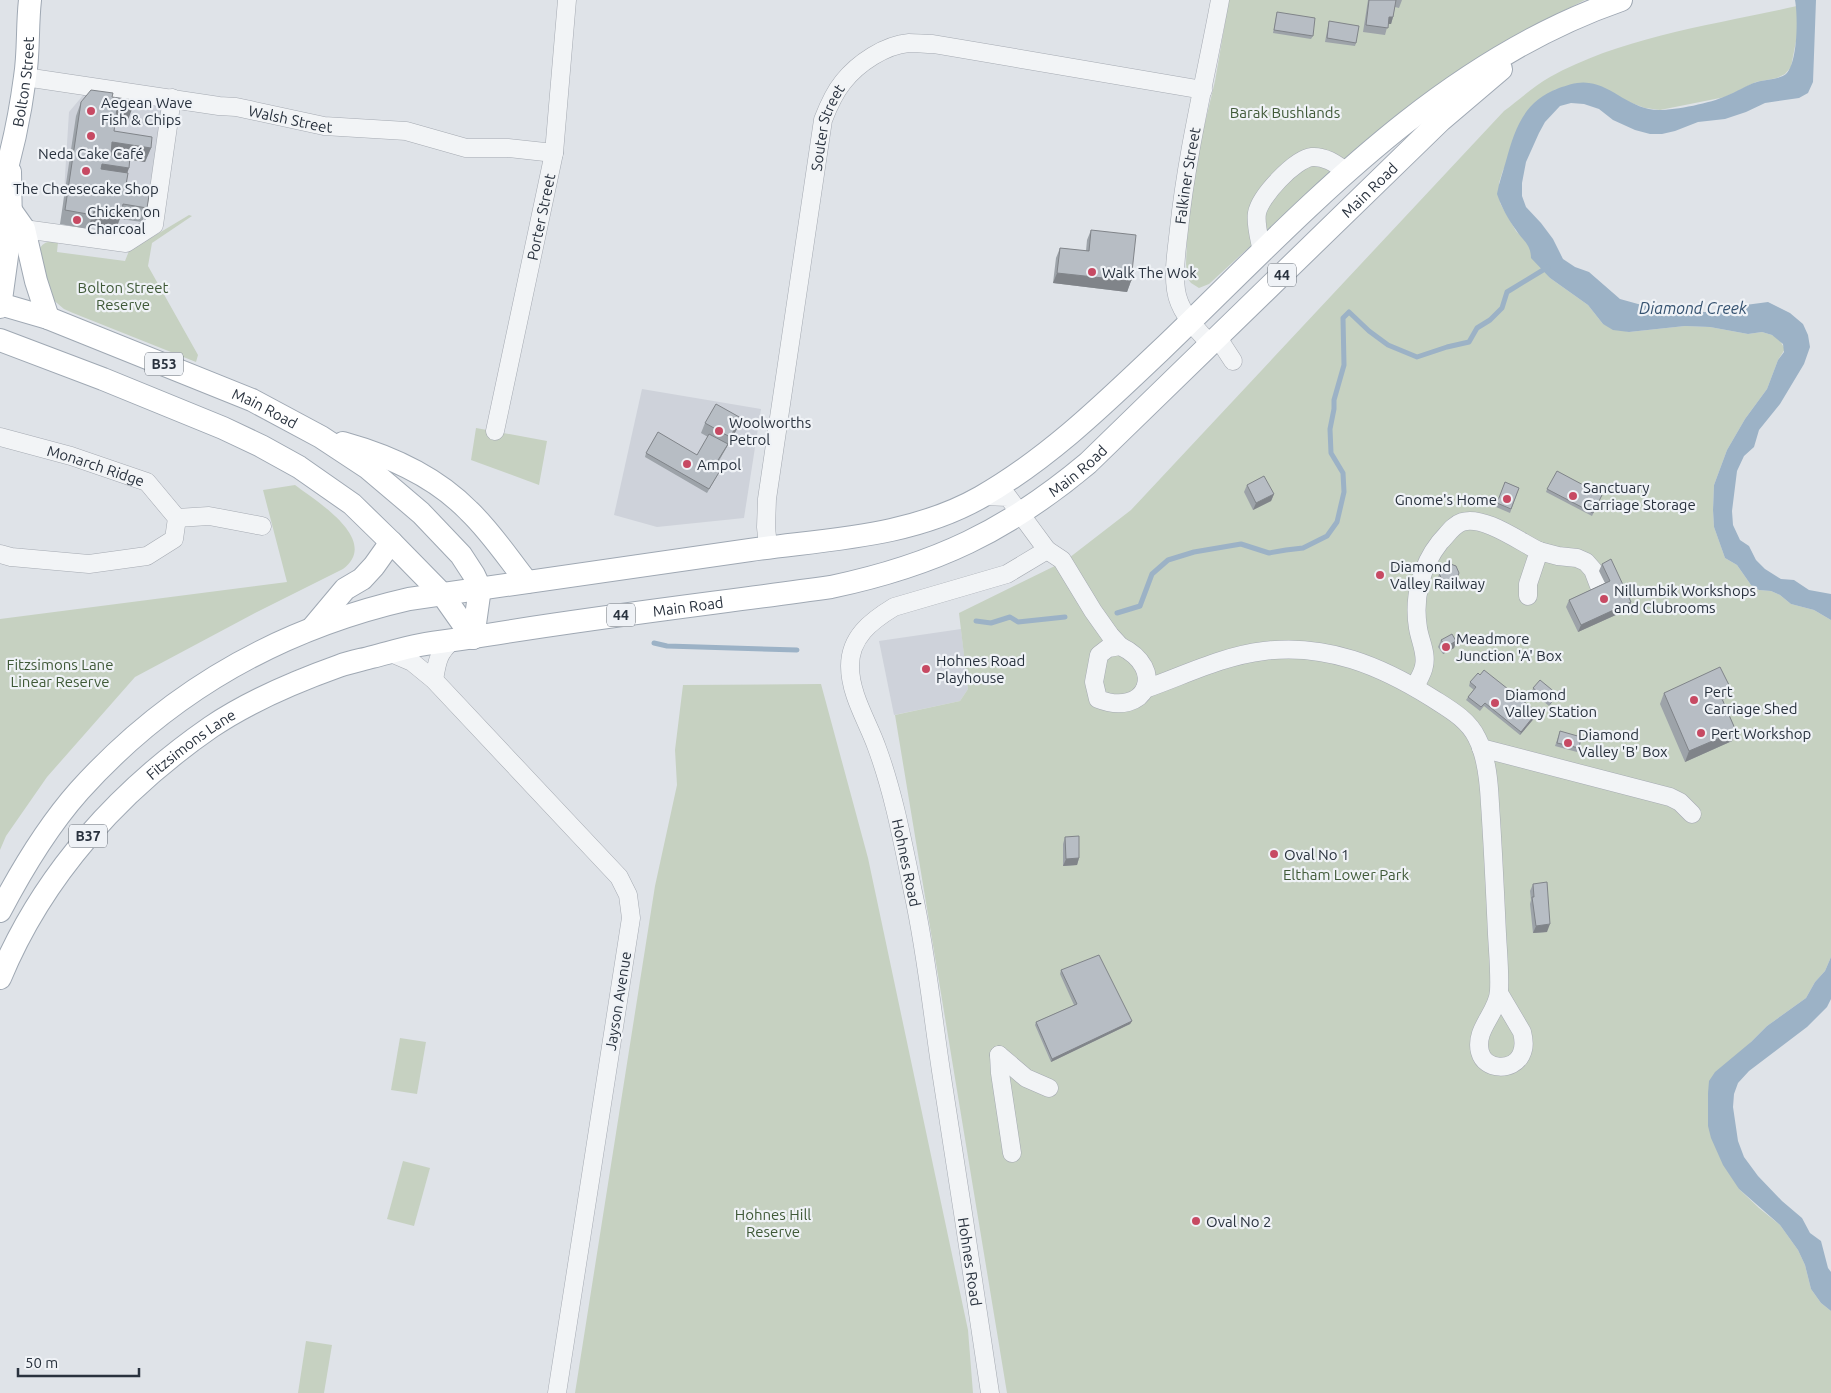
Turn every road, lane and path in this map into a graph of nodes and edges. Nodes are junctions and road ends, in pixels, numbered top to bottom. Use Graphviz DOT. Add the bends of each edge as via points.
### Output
graph roads {
  1 [pos="30,0"];
  2 [pos="567,0"];
  3 [pos="1220,0"];
  4 [pos="1621,0"];
  5 [pos="1541,34"];
  6 [pos="26,77"];
  7 [pos="1203,90"];
  8 [pos="172,98"];
  9 [pos="554,153"];
  10 [pos="10,161"];
  11 [pos="1347,172"];
  12 [pos="0,191"];
  13 [pos="1350,208"];
  14 [pos="18,220"];
  15 [pos="1262,252"];
  16 [pos="0,305"];
  17 [pos="48,318"];
  18 [pos="1191,322"];
  19 [pos="0,340"];
  20 [pos="1214,341"];
  21 [pos="1233,361"];
  22 [pos="495,431"];
  23 [pos="0,437"];
  24 [pos="321,437"];
  25 [pos="983,496"];
  26 [pos="1021,514"];
  27 [pos="177,518"];
  28 [pos="262,526"];
  29 [pos="391,542"];
  30 [pos="768,547"];
  31 [pos="1047,550"];
  32 [pos="1539,552"];
  33 [pos="0,554"];
  34 [pos="527,582"];
  35 [pos="480,588"];
  36 [pos="1601,591"];
  37 [pos="442,594"];
  38 [pos="1528,596"];
  39 [pos="1093,611"];
  40 [pos="314,627"];
  41 [pos="462,639"];
  42 [pos="1120,646"];
  43 [pos="391,653"];
  44 [pos="1099,655"];
  45 [pos="1146,667"];
  46 [pos="1190,670"];
  47 [pos="434,680"];
  48 [pos="1415,687"];
  49 [pos="1145,689"];
  50 [pos="1481,748"];
  51 [pos="1692,814"];
  52 [pos="0,911"];
  53 [pos="0,978"];
  54 [pos="1499,994"];
  55 [pos="1049,1088"];
  56 [pos="1012,1153"];
  57 [pos="557,1393"];
  58 [pos="990,1393"];
  1 -- 6 [label="main road, Bolton Street"];
  2 -- 9 [label="street, Porter Street"];
  3 -- 7 [label="street, Falkiner Street"];
  4 -- 5 [label="main road, Main Road / 44"];
  5 -- 11 [label="main road, Main Road / 44" via="1471,74 1423,108"];
  5 -- 13 [label="main road, Main Road / 44" via="1441,120"];
  6 -- 8 [label="street, Walsh Street"];
  6 -- 10 [label="main road, Bolton Street"];
  7 -- 18 [label="street, Falkiner Street" via="1181,209 1176,273 1179,302"];
  7 -- 30 [label="street, Souter Street" via="933,44 908,43 884,50 843,82 823,120 767,499"];
  8 -- 9 [label="street, Walsh Street" via="236,107 324,126 406,131 466,148"];
  8 -- 14 [label="street" via="154,225 126,243"];
  9 -- 22 [label="street, Porter Street"];
  10 -- 12 [label="main road, Bolton Street"];
  10 -- 14 [label="main road, Bolton Street"];
  11 -- 13 [label="main road" via="1351,185"];
  11 -- 15 [label="main road, Main Road / 44"];
  11 -- 15 [label="street" via="1337,164 1312,157 1294,166 1260,204 1257,224"];
  13 -- 20 [label="main road, Main Road / 44"];
  14 -- 16 [label="main road, Bolton Street"];
  14 -- 17 [label="main road"];
  15 -- 18 [label="main road, Main Road / 44"];
  16 -- 17 [label="main road, Main Road / B53"];
  17 -- 24 [label="main road, Main Road / B53" via="252,400"];
  18 -- 20 [label="street, Falkiner Street"];
  18 -- 25 [label="main road, Main Road / 44" via="1082,425 1042,457"];
  19 -- 29 [label="main road, B53" via="103,379 261,446 352,504"];
  20 -- 21 [label="street, Falkiner Street"];
  20 -- 26 [label="main road, Main Road / 44" via="1088,463"];
  23 -- 27 [label="street, Monarch Ridge" via="71,456 147,482"];
  24 -- 34 [label="main road" via="393,459 424,475 469,510"];
  24 -- 35 [label="main road, Main Road / B53" via="368,468 421,512 461,555"];
  25 -- 26 [label="street" via="1008,497"];
  25 -- 30 [label="main road, Main Road / 44" via="939,516 884,531"];
  26 -- 31 [label="street"];
  26 -- 41 [label="main road, Main Road / 44" via="940,556 864,580"];
  27 -- 28 [label="street" via="209,516"];
  27 -- 33 [label="street" via="174,539 147,556 89,564"];
  29 -- 37 [label="main road, B53"];
  29 -- 40 [label="main road" via="374,566 344,589"];
  30 -- 34 [label="main road, Main Road / 44"];
  31 -- 39 [label="street" via="1062,560"];
  31 -- 58 [label="street, Hohnes Road" via="1008,574 894,607 864,629 850,656 853,689 878,749 917,909"];
  32 -- 36 [label="street" via="1586,562 1593,570"];
  32 -- 38 [label="street" via="1528,584"];
  32 -- 48 [label="street" via="1484,523 1470,520 1451,530 1431,554 1421,579 1416,608 1424,667"];
  34 -- 35 [label="main road, Main Road / 44"];
  35 -- 37 [label="main road, Main Road / 44"];
  35 -- 41 [label="main road"];
  37 -- 40 [label="main road, B37" via="381,605"];
  37 -- 41 [label="main road, B53"];
  39 -- 42 [label="street"];
  39 -- 44 [label="street" via="1100,627"];
  40 -- 52 [label="main road, B37" via="237,662 155,720 121,749 79,791 55,822"];
  41 -- 43 [label="main road, Fitzsimons Lane / B37"];
  41 -- 47 [label="street" via="442,650"];
  42 -- 44 [label="street" via="1108,648"];
  42 -- 45 [label="street"];
  43 -- 47 [label="street, Jayson Avenue" via="412,662"];
  43 -- 53 [label="main road, Fitzsimons Lane / B37" via="341,665 272,694 213,726 160,765 93,830 62,866 32,912"];
  44 -- 49 [label="street" via="1094,682 1098,698 1112,704 1132,702"];
  45 -- 46 [label="street"];
  45 -- 49 [label="street" via="1148,679"];
  46 -- 48 [label="street" via="1247,654 1301,649 1362,662"];
  46 -- 49 [label="street"];
  47 -- 57 [label="street, Jayson Avenue" via="619,877 628,895 631,918"];
  48 -- 50 [label="street" via="1462,718 1477,737"];
  50 -- 51 [label="street" via="1670,797"];
  50 -- 54 [label="street" via="1490,792"];
  55 -- 56 [label="street" via="1026,1078 999,1055"];
}
